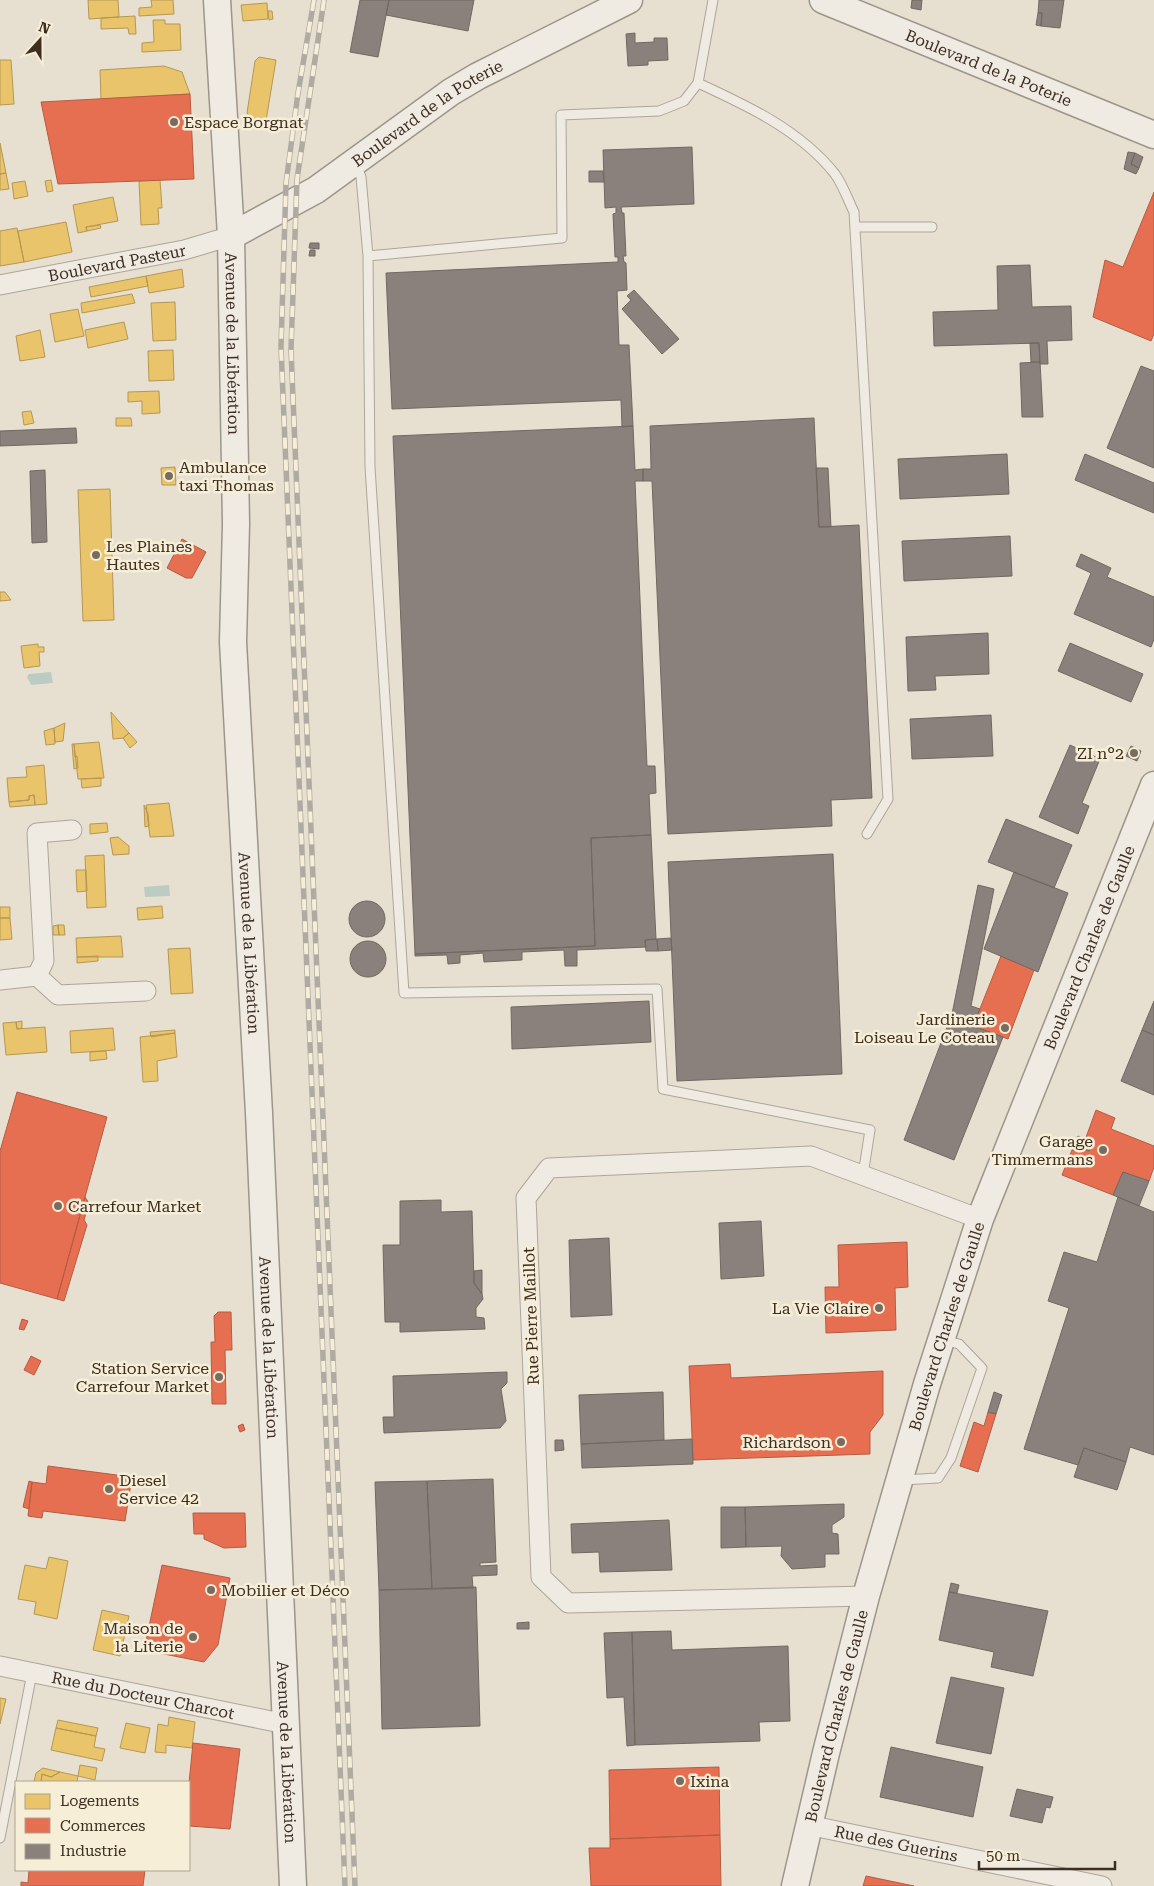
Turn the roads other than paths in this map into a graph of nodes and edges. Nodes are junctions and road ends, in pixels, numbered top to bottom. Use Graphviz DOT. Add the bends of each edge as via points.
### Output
graph roads {
  1 [pos="217,0"];
  2 [pos="629,0"];
  3 [pos="712,0"];
  4 [pos="822,0"];
  5 [pos="698,83"];
  6 [pos="1154,135"];
  7 [pos="356,163"];
  8 [pos="855,227"];
  9 [pos="932,227"];
  10 [pos="231,236"];
  11 [pos="368,256"];
  12 [pos="0,285"];
  13 [pos="1154,785"];
  14 [pos="72,830"];
  15 [pos="867,834"];
  16 [pos="36,976"];
  17 [pos="0,980"];
  18 [pos="146,991"];
  19 [pos="863,1175"];
  20 [pos="980,1219"];
  21 [pos="941,1339"];
  22 [pos="899,1480"];
  23 [pos="866,1596"];
  24 [pos="0,1666"];
  25 [pos="32,1673"];
  26 [pos="286,1724"];
  27 [pos="808,1825"];
  28 [pos="0,1838"];
  29 [pos="293,1886"];
  30 [pos="795,1886"];
  31 [pos="1102,1886"];
  1 -- 10 [label="street, Avenue de la Libération"];
  2 -- 7 [label="street, Boulevard de la Poterie" via="451,92"];
  3 -- 5 [label="lane"];
  4 -- 6 [label="street, Boulevard de la Poterie"];
  5 -- 8 [label="lane" via="743,103 802,139 836,176 854,212"];
  5 -- 11 [label="lane" via="684,101 659,111 561,115 562,238"];
  7 -- 10 [label="street, Boulevard de la Poterie" via="285,209"];
  7 -- 11 [label="lane" via="361,176"];
  8 -- 9 [label="lane"];
  8 -- 15 [label="lane" via="888,799"];
  10 -- 12 [label="street, Boulevard Pasteur" via="184,250"];
  10 -- 26 [label="street, Avenue de la Libération" via="236,524 233,642 259,1113"];
  11 -- 19 [label="lane" via="370,467 404,993 657,989 663,1089 870,1130"];
  13 -- 20 [label="street, Boulevard Charles de Gaulle"];
  14 -- 16 [label="street" via="37,833 44,961"];
  16 -- 17 [label="street"];
  16 -- 18 [label="street" via="58,994"];
  19 -- 20 [label="street, Rue Pierre Maillot"];
  19 -- 23 [label="street, Rue Pierre Maillot" via="811,1156 549,1168 526,1198 540,1577 568,1603"];
  20 -- 21 [label="street, Boulevard Charles de Gaulle"];
  21 -- 22 [label="street, Boulevard Charles de Gaulle"];
  21 -- 22 [label="lane" via="959,1344 982,1368 951,1458 938,1478"];
  22 -- 23 [label="street, Boulevard Charles de Gaulle"];
  23 -- 27 [label="street, Boulevard Charles de Gaulle"];
  24 -- 25 [label="street, Rue du Docteur Charcot"];
  25 -- 26 [label="street, Rue du Docteur Charcot"];
  25 -- 28 [label="lane"];
  26 -- 29 [label="street, Avenue de la Libération"];
  27 -- 30 [label="street, Boulevard Charles de Gaulle"];
  27 -- 31 [label="street, Rue des Guerins"];
}
